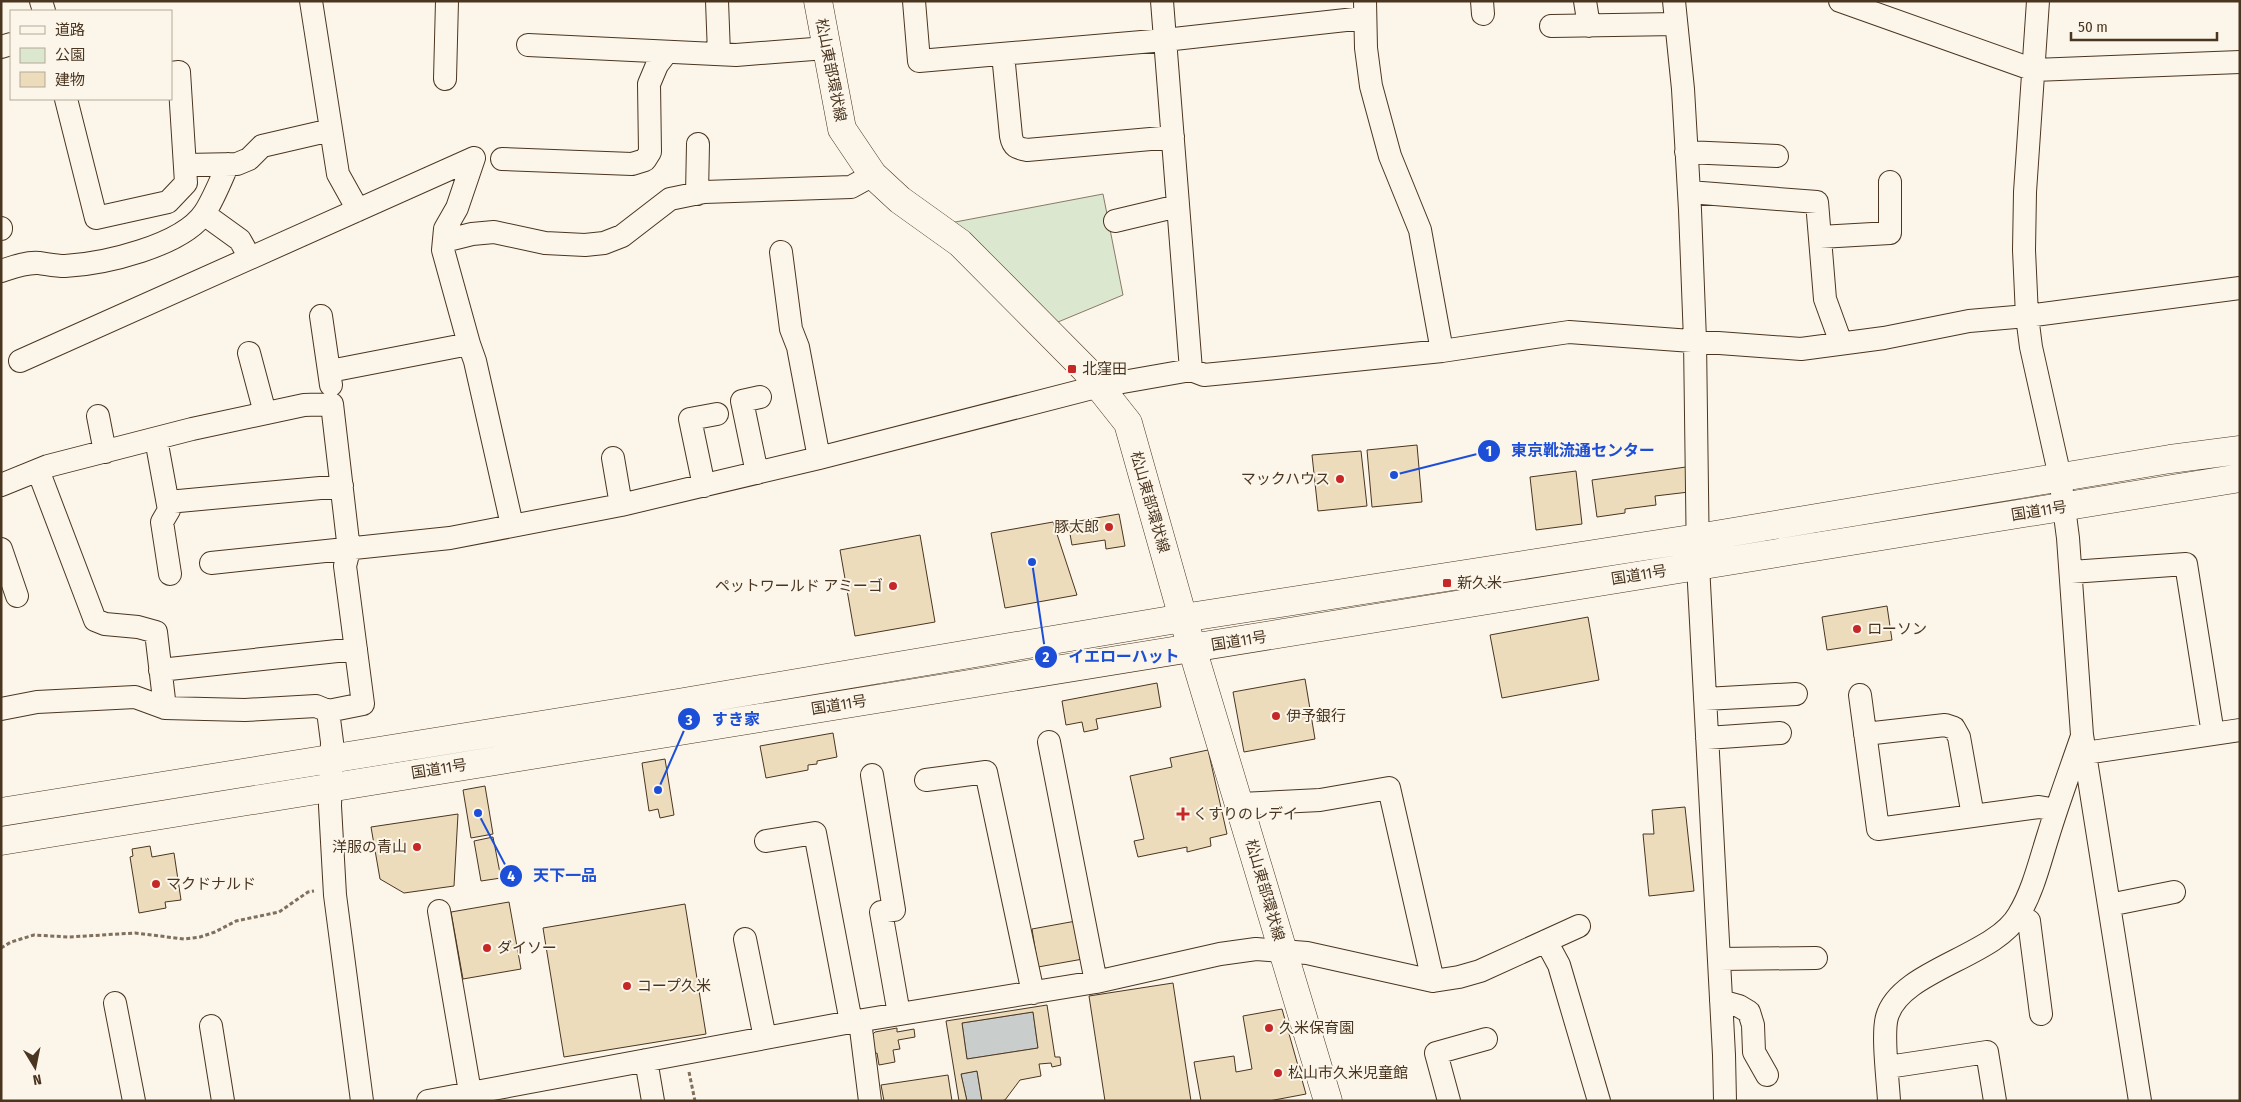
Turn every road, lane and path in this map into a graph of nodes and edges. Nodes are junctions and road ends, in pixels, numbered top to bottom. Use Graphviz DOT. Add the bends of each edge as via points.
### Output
graph roads {
  1 [pos="311,1"];
  2 [pos="447,1"];
  3 [pos="717,1"];
  4 [pos="818,1"];
  5 [pos="914,1"];
  6 [pos="1162,1"];
  7 [pos="1585,1"];
  8 [pos="1674,1"];
  9 [pos="1840,1"];
  10 [pos="2038,1"];
  11 [pos="1365,10"];
  12 [pos="1676,24"];
  13 [pos="1551,26"];
  14 [pos="1589,26"];
  15 [pos="1165,40"];
  16 [pos="528,45"];
  17 [pos="826,48"];
  18 [pos="667,52"];
  19 [pos="719,54"];
  20 [pos="1003,54"];
  21 [pos="2240,62"];
  22 [pos="2034,70"];
  23 [pos="172,73"];
  24 [pos="445,79"];
  25 [pos="66,100"];
  26 [pos="331,130"];
  27 [pos="1172,137"];
  28 [pos="698,144"];
  29 [pos="1686,152"];
  30 [pos="1777,156"];
  31 [pos="502,159"];
  32 [pos="228,164"];
  33 [pos="185,165"];
  34 [pos="873,175"];
  35 [pos="1689,192"];
  36 [pos="697,194"];
  37 [pos="1895,194"];
  38 [pos="1178,206"];
  39 [pos="358,210"];
  40 [pos="204,214"];
  41 [pos="1115,221"];
  42 [pos="1820,237"];
  43 [pos="444,241"];
  44 [pos="781,252"];
  45 [pos="250,258"];
  46 [pos="1,271"];
  47 [pos="2240,288"];
  48 [pos="320,316"];
  49 [pos="2027,316"];
  50 [pos="1695,340"];
  51 [pos="1841,343"];
  52 [pos="469,344"];
  53 [pos="1442,350"];
  54 [pos="250,353"];
  55 [pos="20,361"];
  56 [pos="1191,370"];
  57 [pos="330,371"];
  58 [pos="1100,386"];
  59 [pos="760,397"];
  60 [pos="332,404"];
  61 [pos="265,413"];
  62 [pos="717,414"];
  63 [pos="98,416"];
  64 [pos="156,438"];
  65 [pos="2240,450"];
  66 [pos="105,452"];
  67 [pos="613,458"];
  68 [pos="819,458"];
  69 [pos="38,470"];
  70 [pos="757,473"];
  71 [pos="2060,477"];
  72 [pos="2240,478"];
  73 [pos="1,485"];
  74 [pos="342,486"];
  75 [pos="704,486"];
  76 [pos="168,502"];
  77 [pos="621,505"];
  78 [pos="2064,507"];
  79 [pos="512,525"];
  80 [pos="1697,538"];
  81 [pos="1,549"];
  82 [pos="349,550"];
  83 [pos="211,563"];
  84 [pos="1698,565"];
  85 [pos="2071,572"];
  86 [pos="169,574"];
  87 [pos="17,596"];
  88 [pos="1183,618"];
  89 [pos="1194,648"];
  90 [pos="356,649"];
  91 [pos="160,670"];
  92 [pos="1796,694"];
  93 [pos="1860,695"];
  94 [pos="1705,699"];
  95 [pos="165,708"];
  96 [pos="1,709"];
  97 [pos="328,711"];
  98 [pos="2240,730"];
  99 [pos="1780,733"];
  100 [pos="1865,734"];
  101 [pos="2213,734"];
  102 [pos="1707,738"];
  103 [pos="1049,742"];
  104 [pos="2084,744"];
  105 [pos="331,759"];
  106 [pos="872,775"];
  107 [pos="926,780"];
  108 [pos="330,787"];
  109 [pos="1240,804"];
  110 [pos="2056,810"];
  111 [pos="1,812"];
  112 [pos="1973,816"];
  113 [pos="1,841"];
  114 [pos="766,841"];
  115 [pos="334,887"];
  116 [pos="2174,892"];
  117 [pos="2109,905"];
  118 [pos="439,911"];
  119 [pos="2019,915"];
  120 [pos="1579,926"];
  121 [pos="745,939"];
  122 [pos="1546,941"];
  123 [pos="1,948"];
  124 [pos="1283,951"];
  125 [pos="1718,958"];
  126 [pos="1816,958"];
  127 [pos="1433,981"];
  128 [pos="1096,982"];
  129 [pos="1033,993"];
  130 [pos="1721,1002"];
  131 [pos="115,1003"];
  132 [pos="899,1014"];
  133 [pos="2041,1014"];
  134 [pos="856,1021"];
  135 [pos="211,1026"];
  136 [pos="765,1038"];
  137 [pos="1486,1039"];
  138 [pos="685,1053"];
  139 [pos="646,1060"];
  140 [pos="1888,1068"];
  141 [pos="1767,1075"];
  142 [pos="470,1092"];
  143 [pos="134,1101"];
  144 [pos="223,1101"];
  145 [pos="362,1101"];
  146 [pos="428,1101"];
  147 [pos="653,1101"];
  148 [pos="695,1101"];
  149 [pos="870,1101"];
  150 [pos="1328,1101"];
  151 [pos="1449,1101"];
  152 [pos="1599,1101"];
  153 [pos="1724,1101"];
  154 [pos="1889,1101"];
  155 [pos="1995,1101"];
  156 [pos="2140,1101"];
  1 -- 26 [label="street"];
  2 -- 24 [label="street"];
  3 -- 19 [label="street"];
  4 -- 17 [label="main road, 松山東部環状線"];
  5 -- 20 [label="street" via="919,61"];
  6 -- 15 [label="street"];
  7 -- 14 [label="street"];
  8 -- 12 [label="street"];
  9 -- 22 [label="street"];
  10 -- 22 [label="street"];
  11 -- 15 [label="street"];
  11 -- 53 [label="street" via="1371,86 1390,156 1420,230"];
  12 -- 14 [label="street"];
  12 -- 29 [label="street"];
  13 -- 14 [label="street"];
  15 -- 20 [label="street"];
  15 -- 27 [label="street"];
  16 -- 18 [label="street"];
  17 -- 19 [label="street"];
  17 -- 34 [label="main road, 松山東部環状線" via="842,129"];
  18 -- 19 [label="street"];
  18 -- 31 [label="street" via="649,84 650,152 645,160 632,164"];
  20 -- 27 [label="street" via="1012,143 1017,148 1027,150"];
  21 -- 22 [label="street"];
  22 -- 49 [label="street" via="2024,230"];
  23 -- 33 [label="street" via="178,72"];
  25 -- 33 [label="street" via="96,218 168,202 186,184"];
  26 -- 32 [label="street" via="262,146 249,159"];
  26 -- 39 [label="street" via="338,174"];
  27 -- 38 [label="street"];
  28 -- 36 [label="street"];
  29 -- 30 [label="street"];
  29 -- 35 [label="street"];
  32 -- 33 [label="street"];
  32 -- 40 [label="street"];
  34 -- 36 [label="street" via="851,187"];
  34 -- 58 [label="main road, 松山東部環状線" via="900,200 960,243"];
  35 -- 42 [label="street" via="1817,202"];
  35 -- 50 [label="street"];
  36 -- 43 [label="street" via="670,199 622,236 604,242 545,244 494,232"];
  37 -- 42 [label="street" via="1890,233"];
  38 -- 41 [label="street"];
  38 -- 56 [label="street"];
  39 -- 43 [label="street" via="474,158 457,208 445,229"];
  39 -- 45 [label="street"];
  40 -- 45 [label="street" via="240,240"];
  40 -- 46 [label="street" via="181,234 141,252 90,264 62,266 36,263"];
  42 -- 51 [label="street" via="1825,299"];
  43 -- 52 [label="street" via="448,272"];
  44 -- 68 [label="street" via="792,329"];
  45 -- 55 [label="street"];
  47 -- 49 [label="street"];
  48 -- 57 [label="street"];
  49 -- 51 [label="street" via="1969,321"];
  49 -- 71 [label="street"];
  50 -- 51 [label="street" via="1801,349"];
  50 -- 53 [label="street" via="1569,332"];
  50 -- 80 [label="street"];
  52 -- 57 [label="street"];
  52 -- 79 [label="street" via="476,361"];
  53 -- 56 [label="street" via="1204,375"];
  54 -- 61 [label="street"];
  56 -- 58 [label="street"];
  57 -- 60 [label="street"];
  58 -- 68 [label="street"];
  58 -- 88 [label="main road, 松山東部環状線" via="1128,423"];
  59 -- 70 [label="street" via="742,401"];
  60 -- 61 [label="street" via="304,405"];
  60 -- 74 [label="street"];
  61 -- 64 [label="street"];
  62 -- 75 [label="street" via="690,419"];
  63 -- 66 [label="street"];
  64 -- 66 [label="street"];
  64 -- 76 [label="street"];
  65 -- 71 [label="main road, 国道11号"];
  66 -- 69 [label="street"];
  67 -- 77 [label="street"];
  68 -- 70 [label="street"];
  69 -- 73 [label="street"];
  69 -- 91 [label="street" via="95,620 156,632"];
  70 -- 75 [label="street"];
  71 -- 78 [label="street"];
  71 -- 80 [label="main road, 国道11号"];
  72 -- 78 [label="main road, 国道11号"];
  74 -- 76 [label="street"];
  74 -- 82 [label="street"];
  75 -- 77 [label="street"];
  76 -- 86 [label="street" via="169,510 162,522"];
  77 -- 79 [label="street"];
  78 -- 84 [label="main road, 国道11号"];
  78 -- 85 [label="street"];
  79 -- 82 [label="street" via="450,538"];
  80 -- 84 [label="street"];
  80 -- 88 [label="main road, 国道11号"];
  81 -- 87 [label="street"];
  82 -- 83 [label="street"];
  82 -- 90 [label="street" via="345,566"];
  84 -- 89 [label="main road, 国道11号"];
  84 -- 94 [label="street"];
  85 -- 101 [label="street" via="2186,564"];
  85 -- 104 [label="street"];
  88 -- 89 [label="main road, 松山東部環状線"];
  88 -- 105 [label="main road, 国道11号"];
  89 -- 108 [label="main road, 国道11号"];
  89 -- 109 [label="main road, 松山東部環状線"];
  90 -- 91 [label="street"];
  90 -- 97 [label="street" via="363,704"];
  91 -- 95 [label="street"];
  92 -- 94 [label="street"];
  93 -- 100 [label="street"];
  94 -- 102 [label="street"];
  95 -- 96 [label="street" via="135,697 37,702"];
  95 -- 97 [label="street" via="245,710 316,706"];
  97 -- 105 [label="street"];
  98 -- 101 [label="street"];
  99 -- 102 [label="street"];
  100 -- 112 [label="street" via="1945,725 1954,728"];
  100 -- 112 [label="street" via="1878,829"];
  101 -- 104 [label="street"];
  102 -- 125 [label="street"];
  103 -- 128 [label="street"];
  104 -- 110 [label="street"];
  104 -- 117 [label="street"];
  105 -- 108 [label="street"];
  105 -- 111 [label="main road, 国道11号"];
  106 -- 132 [label="street" via="894,910 881,912"];
  107 -- 129 [label="street" via="986,772"];
  108 -- 113 [label="main road, 国道11号"];
  108 -- 115 [label="street"];
  109 -- 124 [label="main road, 松山東部環状線"];
  109 -- 127 [label="street" via="1320,800 1390,788"];
  110 -- 112 [label="street" via="2039,807"];
  110 -- 119 [label="street"];
  114 -- 134 [label="street" via="815,833"];
  115 -- 123 [label="path" via="308,892 279,912 236,921 200,937 184,939 135,933 70,937 34,935"];
  115 -- 145 [label="street"];
  116 -- 117 [label="street"];
  117 -- 156 [label="street"];
  118 -- 142 [label="street"];
  119 -- 133 [label="street" via="2029,921"];
  119 -- 140 [label="street" via="2007,929 1914,984 1897,1000 1887,1017"];
  120 -- 122 [label="street"];
  121 -- 136 [label="street"];
  122 -- 127 [label="street" via="1480,971"];
  122 -- 152 [label="street" via="1559,965"];
  124 -- 127 [label="street" via="1307,953"];
  124 -- 128 [label="street" via="1220,954"];
  124 -- 150 [label="main road, 松山東部環状線"];
  125 -- 126 [label="street"];
  125 -- 130 [label="street"];
  128 -- 129 [label="street"];
  129 -- 132 [label="street"];
  130 -- 141 [label="street" via="1749,1012 1754,1052"];
  130 -- 153 [label="street"];
  131 -- 143 [label="street"];
  132 -- 134 [label="street"];
  134 -- 136 [label="street"];
  134 -- 149 [label="street"];
  135 -- 144 [label="street"];
  136 -- 138 [label="street"];
  137 -- 151 [label="street" via="1436,1053"];
  138 -- 139 [label="street"];
  138 -- 148 [label="path"];
  139 -- 142 [label="street"];
  139 -- 147 [label="street"];
  140 -- 154 [label="street"];
  140 -- 155 [label="street" via="1987,1052"];
  142 -- 146 [label="street"];
}
